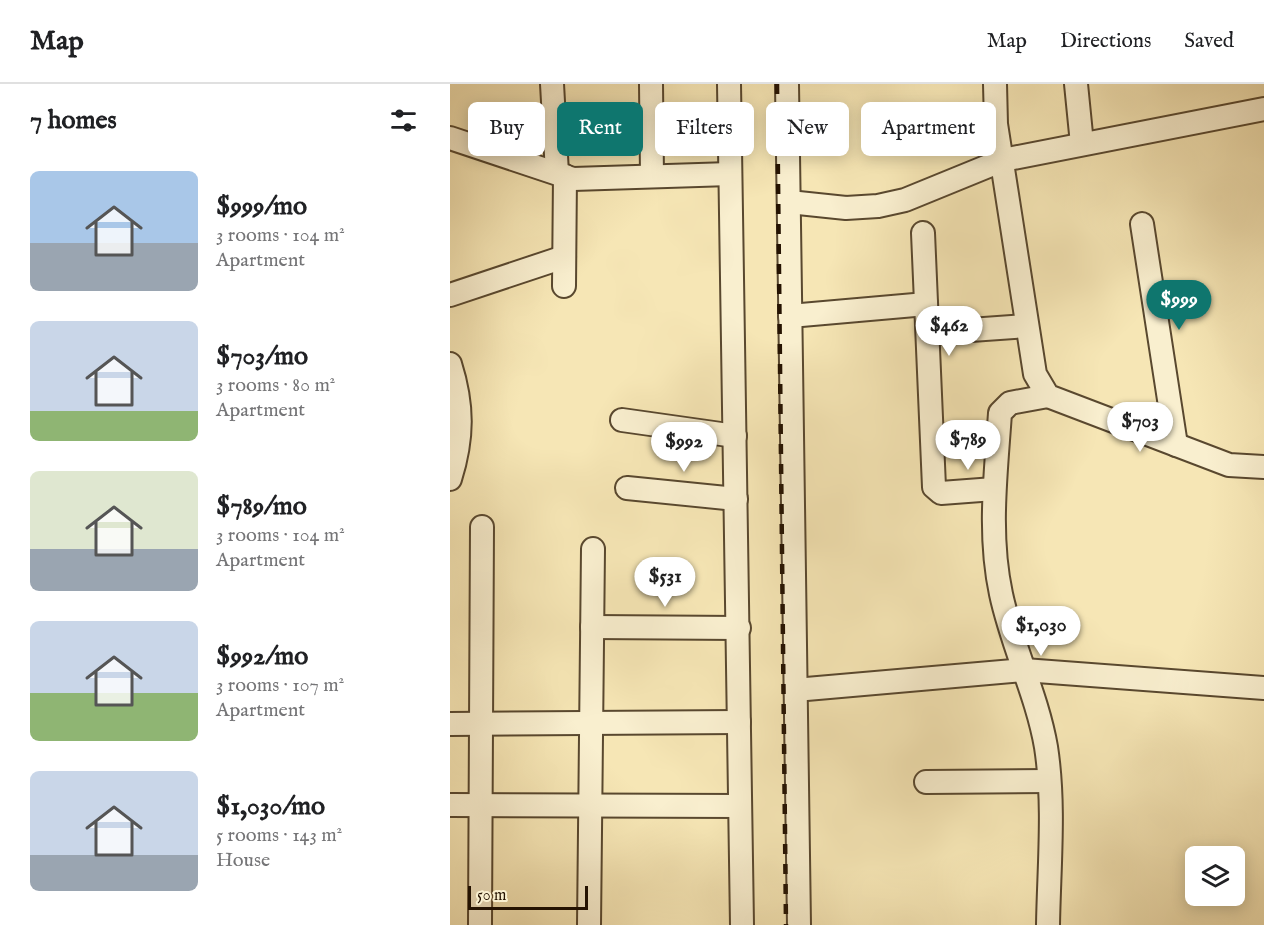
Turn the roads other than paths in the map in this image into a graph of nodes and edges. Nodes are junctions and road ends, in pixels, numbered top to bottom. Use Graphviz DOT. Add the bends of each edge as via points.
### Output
graph roads {
  1 [pos="552,84"];
  2 [pos="651,84"];
  3 [pos="729,84"];
  4 [pos="787,84"];
  5 [pos="995,84"];
  6 [pos="1076,84"];
  7 [pos="1264,109"];
  8 [pos="450,138"];
  9 [pos="1082,144"];
  10 [pos="1003,160"];
  11 [pos="730,174"];
  12 [pos="561,175"];
  13 [pos="652,176"];
  14 [pos="789,202"];
  15 [pos="1142,224"];
  16 [pos="923,233"];
  17 [pos="564,257"];
  18 [pos="564,286"];
  19 [pos="450,295"];
  20 [pos="926,304"];
  21 [pos="790,316"];
  22 [pos="1027,326"];
  23 [pos="928,333"];
  24 [pos="450,364"];
  25 [pos="1048,396"];
  26 [pos="622,420"];
  27 [pos="735,436"];
  28 [pos="1176,445"];
  29 [pos="1264,467"];
  30 [pos="450,479"];
  31 [pos="627,488"];
  32 [pos="994,489"];
  33 [pos="736,499"];
  34 [pos="482,526"];
  35 [pos="593,549"];
  36 [pos="592,627"];
  37 [pos="739,628"];
  38 [pos="1024,669"];
  39 [pos="1264,688"];
  40 [pos="795,690"];
  41 [pos="739,722"];
  42 [pos="450,724"];
  43 [pos="591,724"];
  44 [pos="480,725"];
  45 [pos="1049,781"];
  46 [pos="926,782"];
  47 [pos="450,805"];
  48 [pos="480,805"];
  49 [pos="590,805"];
  50 [pos="740,806"];
  51 [pos="480,925"];
  52 [pos="589,925"];
  53 [pos="742,925"];
  54 [pos="799,925"];
  55 [pos="1048,925"];
  1 -- 12 [label="street"];
  2 -- 13 [label="street"];
  3 -- 11 [label="street"];
  4 -- 14 [label="street"];
  5 -- 10 [label="street" via="996,124"];
  6 -- 9 [label="street"];
  7 -- 9 [label="street"];
  8 -- 12 [label="street"];
  9 -- 10 [label="street"];
  10 -- 14 [label="street" via="878,206 846,208"];
  10 -- 22 [label="street"];
  11 -- 13 [label="street"];
  11 -- 27 [label="street"];
  12 -- 13 [label="street" via="573,179"];
  12 -- 17 [label="street"];
  14 -- 21 [label="street"];
  15 -- 28 [label="street"];
  16 -- 20 [label="street"];
  17 -- 18 [label="street"];
  17 -- 19 [label="street"];
  20 -- 21 [label="street"];
  20 -- 23 [label="street"];
  21 -- 40 [label="street"];
  22 -- 23 [label="street"];
  22 -- 25 [label="street" via="1035,374"];
  23 -- 32 [label="street" via="934,487 941,493"];
  24 -- 30 [label="street" via="461,431"];
  25 -- 28 [label="street"];
  25 -- 32 [label="street" via="1010,403 1000,412"];
  26 -- 27 [label="street"];
  27 -- 33 [label="street"];
  28 -- 29 [label="street" via="1229,465"];
  31 -- 33 [label="street"];
  32 -- 38 [label="street" via="996,567"];
  33 -- 37 [label="street"];
  34 -- 44 [label="street"];
  35 -- 36 [label="street"];
  36 -- 37 [label="street"];
  36 -- 43 [label="street"];
  37 -- 41 [label="street"];
  38 -- 39 [label="street"];
  38 -- 40 [label="street"];
  38 -- 45 [label="street" via="1042,728"];
  40 -- 54 [label="street"];
  41 -- 43 [label="street"];
  41 -- 50 [label="street"];
  42 -- 44 [label="street"];
  43 -- 44 [label="street"];
  43 -- 49 [label="street"];
  44 -- 48 [label="street"];
  45 -- 46 [label="street"];
  45 -- 55 [label="street"];
  47 -- 48 [label="street"];
  48 -- 49 [label="street"];
  48 -- 51 [label="street"];
  49 -- 50 [label="street"];
  49 -- 52 [label="street"];
  50 -- 53 [label="street"];
}
